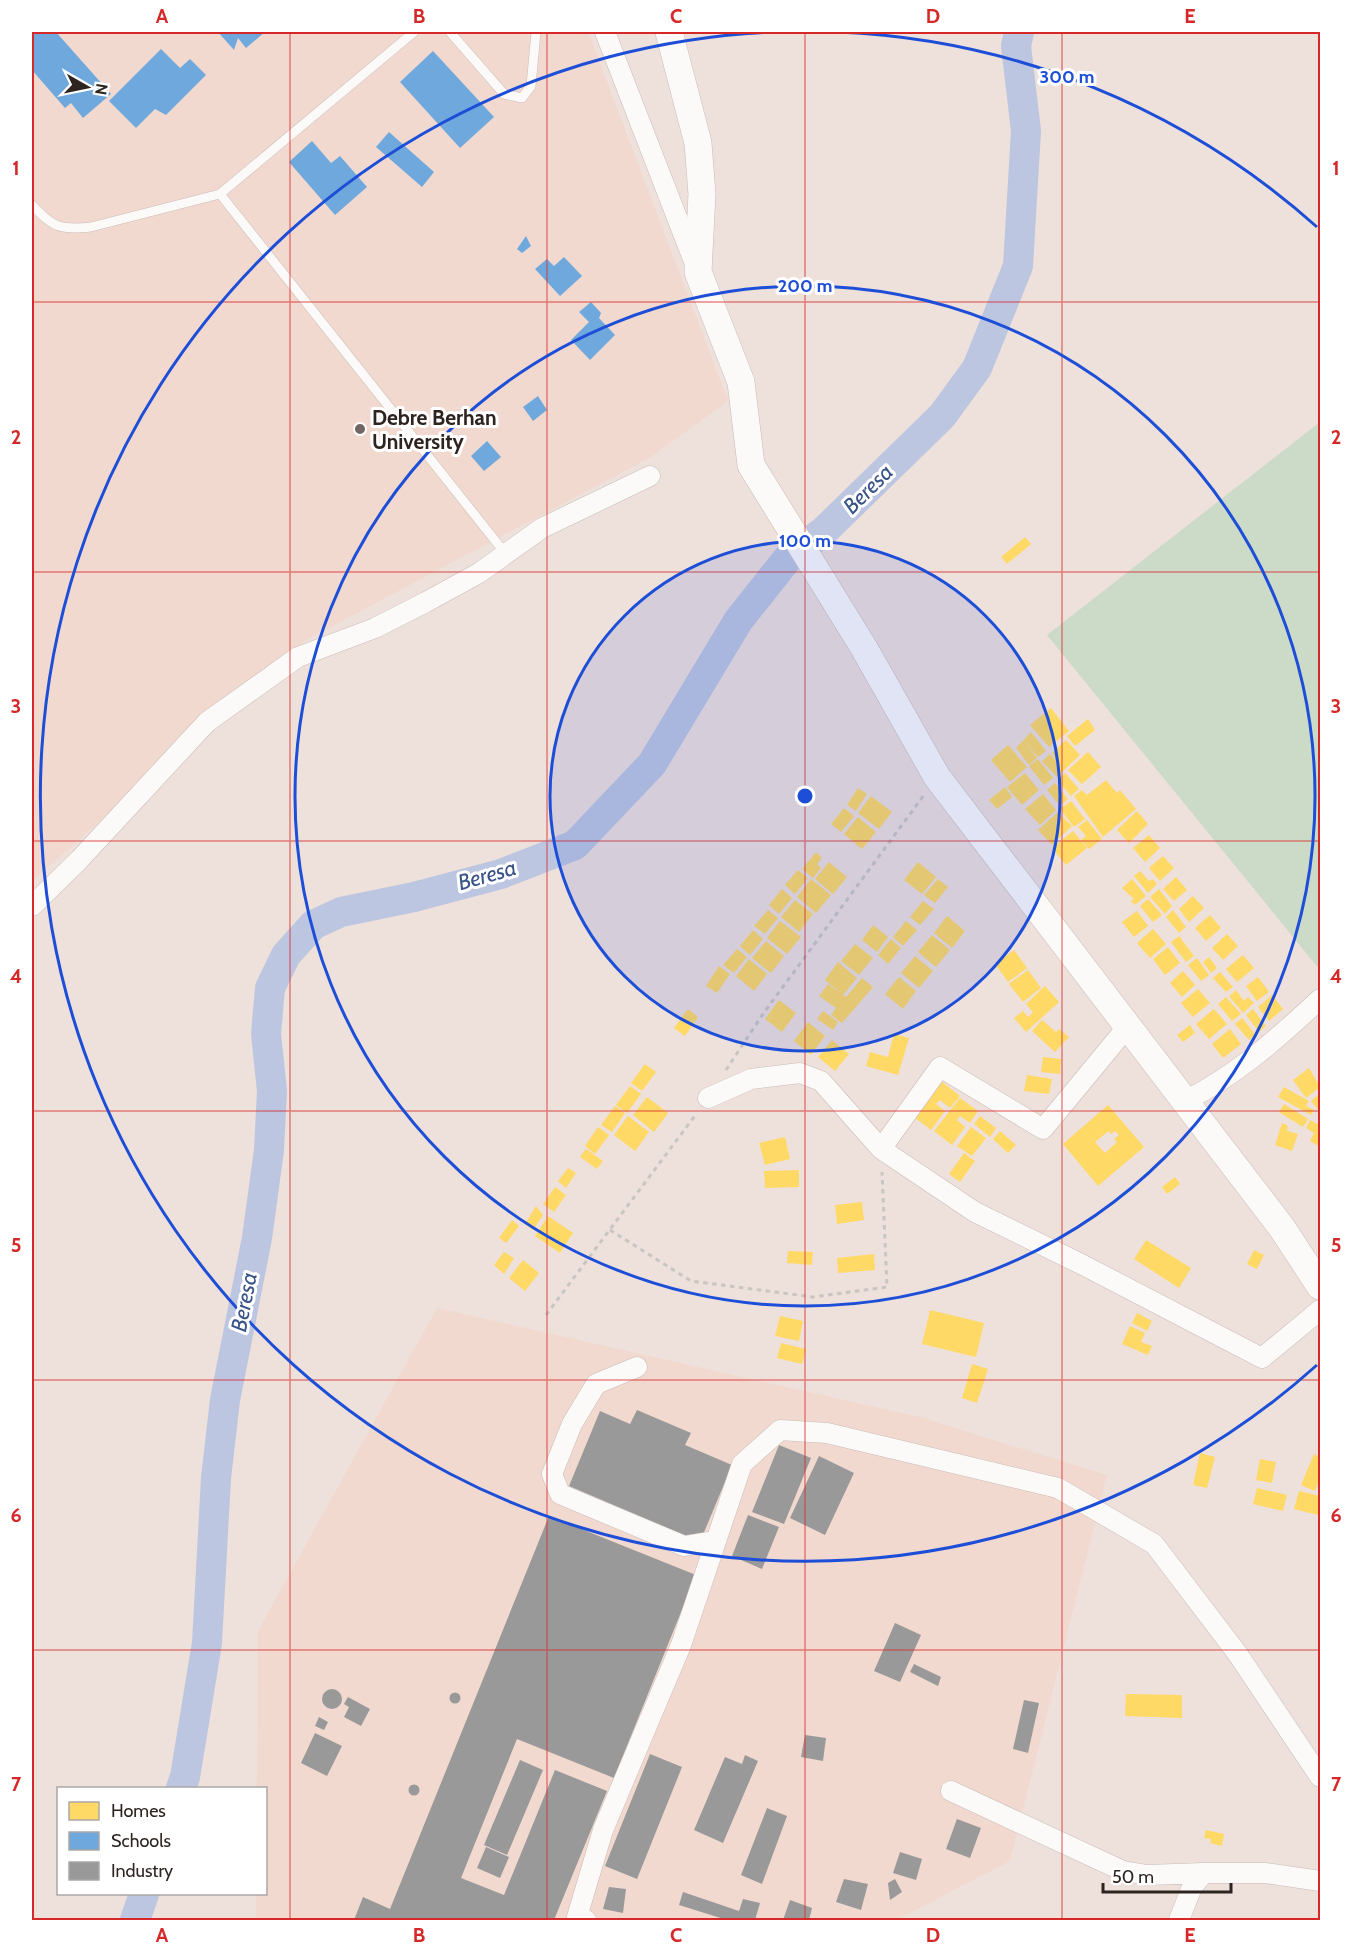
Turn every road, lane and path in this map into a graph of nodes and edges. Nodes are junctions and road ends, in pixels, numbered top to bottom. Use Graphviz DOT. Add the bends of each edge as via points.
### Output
graph roads {
  1 [pos="414,32"];
  2 [pos="450,32"];
  3 [pos="536,32"];
  4 [pos="604,32"];
  5 [pos="669,32"];
  6 [pos="220,194"];
  7 [pos="32,205"];
  8 [pos="698,272"];
  9 [pos="650,476"];
  10 [pos="505,553"];
  11 [pos="937,777"];
  12 [pos="32,906"];
  13 [pos="1320,999"];
  14 [pos="1128,1026"];
  15 [pos="708,1098"];
  16 [pos="1185,1101"];
  17 [pos="881,1149"];
  18 [pos="610,1230"];
  19 [pos="1320,1286"];
  20 [pos="1320,1310"];
  21 [pos="546,1315"];
  22 [pos="638,1367"];
  23 [pos="714,1541"];
  24 [pos="1320,1777"];
  25 [pos="951,1791"];
  26 [pos="1204,1873"];
  27 [pos="1320,1881"];
  28 [pos="586,1920"];
  29 [pos="1179,1920"];
  1 -- 6 [label="lane"];
  2 -- 3 [label="lane" via="504,94 522,98 531,86"];
  4 -- 8 [label="street"];
  5 -- 8 [label="main road" via="698,143 702,194"];
  6 -- 7 [label="lane" via="73,229 48,223"];
  6 -- 10 [label="lane"];
  8 -- 11 [label="main road" via="741,382 752,465 864,648"];
  9 -- 10 [label="street" via="542,528"];
  10 -- 12 [label="street" via="479,573 395,618 298,657 207,722"];
  11 -- 14 [label="main road"];
  11 -- 15 [label="path" via="763,1014"];
  13 -- 16 [label="street" via="1267,1049 1210,1089"];
  14 -- 16 [label="main road"];
  14 -- 17 [label="street" via="1043,1129 940,1067"];
  15 -- 17 [label="street" via="751,1079 800,1073 821,1081"];
  15 -- 18 [label="path"];
  16 -- 19 [label="main road" via="1282,1228"];
  17 -- 18 [label="path" via="887,1287 813,1297 691,1281"];
  17 -- 20 [label="street" via="975,1212 1262,1358"];
  18 -- 21 [label="path"];
  22 -- 23 [label="street" via="596,1384 572,1424 552,1474 560,1494 684,1546"];
  23 -- 24 [label="street" via="742,1464 780,1430 827,1433 1058,1488 1154,1544 1237,1653"];
  23 -- 28 [label="street" via="681,1645 603,1830 577,1917"];
  25 -- 26 [label="street" via="1123,1871 1147,1875"];
  26 -- 27 [label="street" via="1265,1873"];
  26 -- 29 [label="street" via="1192,1887"];
}
